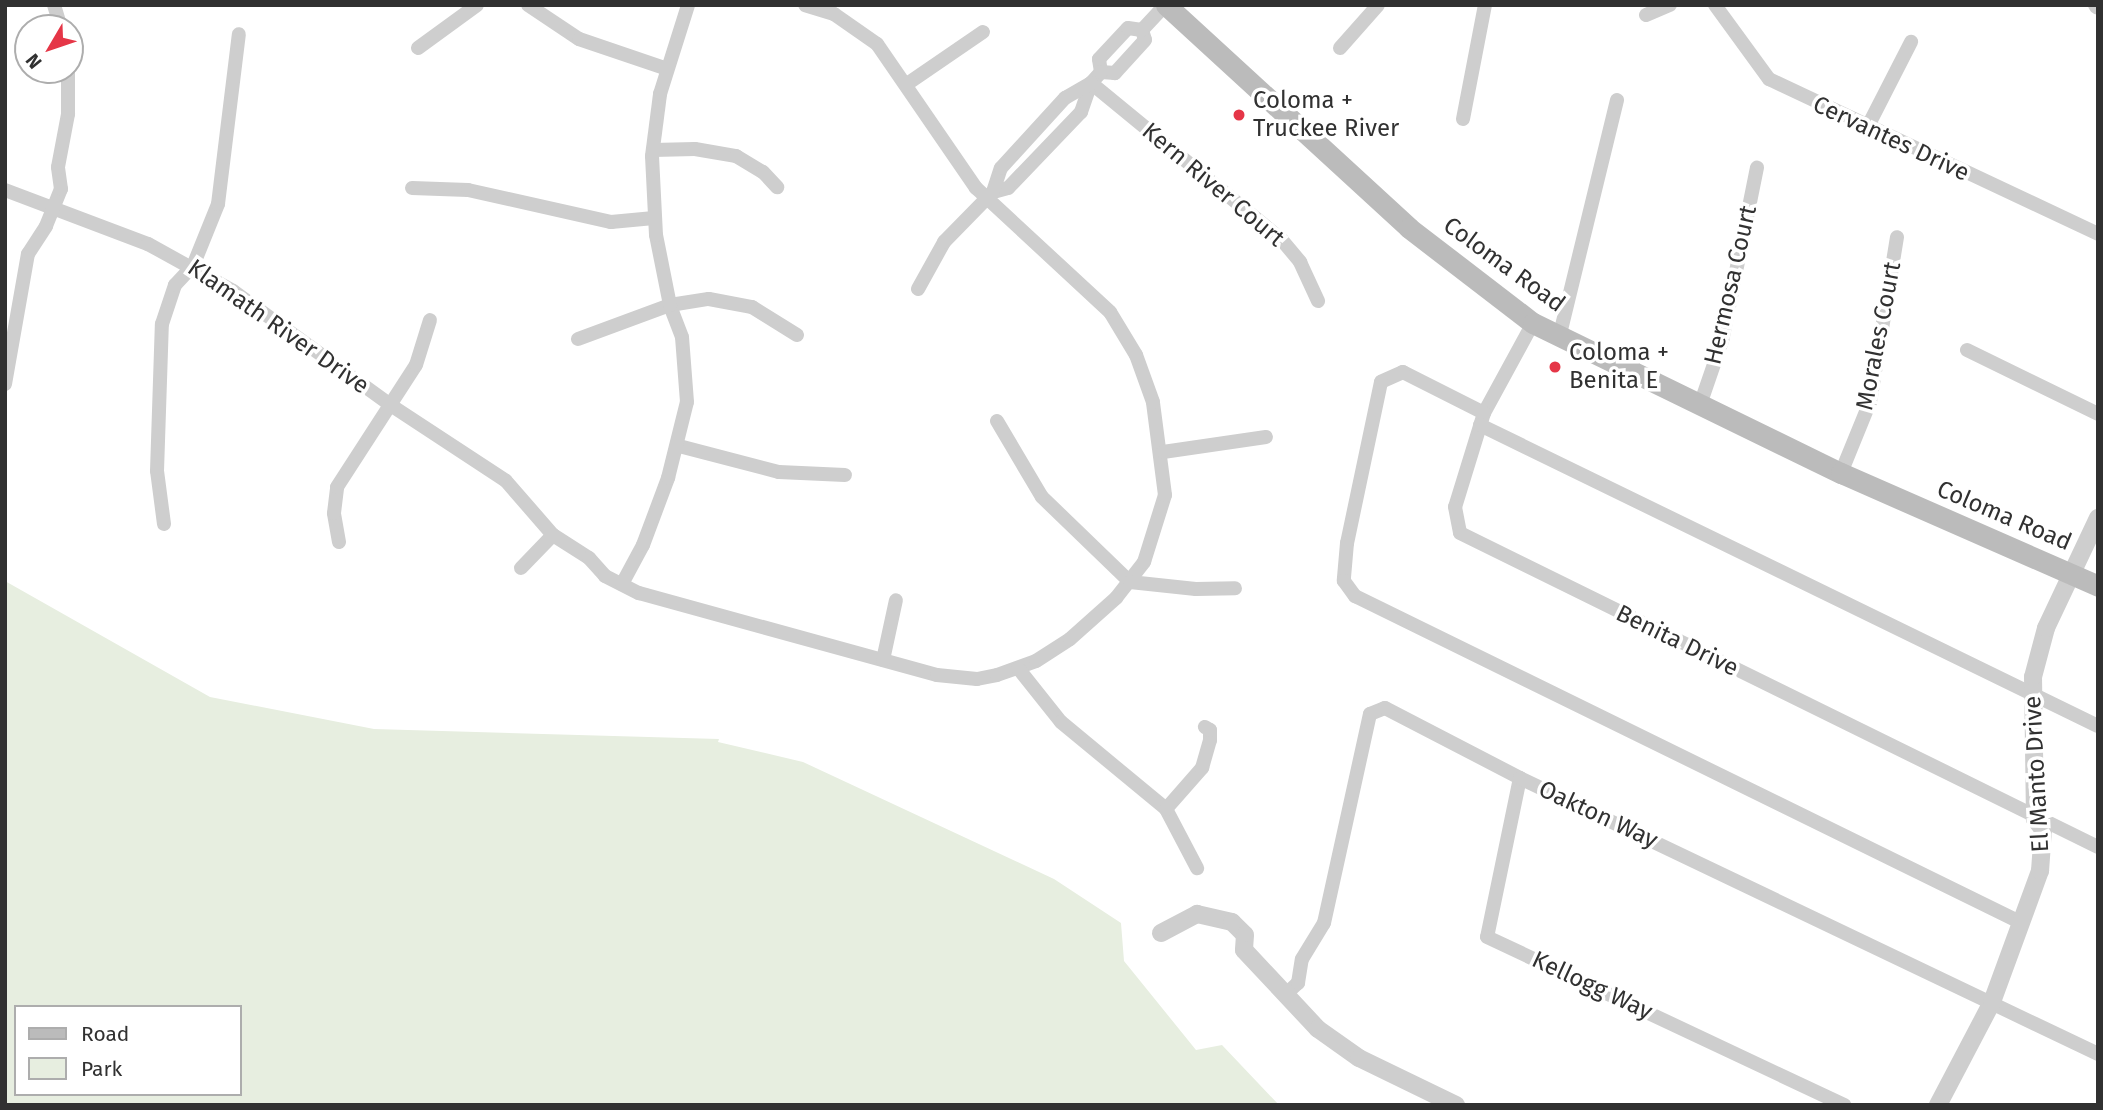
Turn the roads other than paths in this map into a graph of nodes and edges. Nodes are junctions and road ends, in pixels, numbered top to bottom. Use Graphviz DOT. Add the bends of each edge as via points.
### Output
graph roads {
  1 [pos="477,5"];
  2 [pos="528,5"];
  3 [pos="688,5"];
  4 [pos="805,5"];
  5 [pos="1166,5"];
  6 [pos="1378,5"];
  7 [pos="1485,5"];
  8 [pos="1670,5"];
  9 [pos="1715,5"];
  10 [pos="1646,15"];
  11 [pos="1142,30"];
  12 [pos="983,32"];
  13 [pos="239,34"];
  14 [pos="1911,42"];
  15 [pos="418,48"];
  16 [pos="1340,48"];
  17 [pos="667,69"];
  18 [pos="1096,78"];
  19 [pos="68,84"];
  20 [pos="907,84"];
  21 [pos="1617,100"];
  22 [pos="1463,119"];
  23 [pos="1867,128"];
  24 [pos="653,150"];
  25 [pos="1757,167"];
  26 [pos="777,187"];
  27 [pos="412,188"];
  28 [pos="5,190"];
  29 [pos="990,195"];
  30 [pos="54,208"];
  31 [pos="654,218"];
  32 [pos="2098,234"];
  33 [pos="1897,237"];
  34 [pos="193,266"];
  35 [pos="918,289"];
  36 [pos="1318,301"];
  37 [pos="670,305"];
  38 [pos="430,320"];
  39 [pos="1533,323"];
  40 [pos="797,335"];
  41 [pos="1559,338"];
  42 [pos="578,339"];
  43 [pos="1967,350"];
  44 [pos="5,384"];
  45 [pos="1700,402"];
  46 [pos="392,406"];
  47 [pos="2098,414"];
  48 [pos="1482,419"];
  49 [pos="997,421"];
  50 [pos="1266,437"];
  51 [pos="679,446"];
  52 [pos="1163,452"];
  53 [pos="1841,473"];
  54 [pos="845,475"];
  55 [pos="2098,518"];
  56 [pos="164,524"];
  57 [pos="553,535"];
  58 [pos="340,542"];
  59 [pos="521,568"];
  60 [pos="2073,574"];
  61 [pos="1130,582"];
  62 [pos="622,584"];
  63 [pos="2098,586"];
  64 [pos="1235,588"];
  65 [pos="896,600"];
  66 [pos="883,660"];
  67 [pos="1018,668"];
  68 [pos="2032,691"];
  69 [pos="2098,726"];
  70 [pos="1205,727"];
  71 [pos="1520,778"];
  72 [pos="1166,809"];
  73 [pos="2035,819"];
  74 [pos="2098,847"];
  75 [pos="1197,868"];
  76 [pos="2022,923"];
  77 [pos="1161,933"];
  78 [pos="1285,995"];
  79 [pos="1992,1002"];
  80 [pos="2098,1054"];
  81 [pos="1456,1105"];
  82 [pos="1843,1105"];
  83 [pos="1938,1105"];
  1 -- 15 [label="street"];
  2 -- 17 [label="street" via="579,39"];
  3 -- 17 [label="street"];
  4 -- 20 [label="street, Klamath River Drive" via="862,30"];
  5 -- 11 [label="street"];
  5 -- 39 [label="main road, Coloma Road" via="1409,228"];
  6 -- 16 [label="street"];
  7 -- 22 [label="street"];
  8 -- 10 [label="street"];
  9 -- 23 [label="street, Cervantes Drive" via="1769,79"];
  11 -- 18 [label="street" via="1145,40 1115,73"];
  11 -- 18 [label="street" via="1128,28 1099,59"];
  12 -- 20 [label="street"];
  13 -- 34 [label="street" via="223,184"];
  14 -- 23 [label="street"];
  17 -- 24 [label="street"];
  18 -- 29 [label="street" via="1065,98 1001,168"];
  18 -- 29 [label="street" via="1081,112 1008,188"];
  18 -- 36 [label="street, Kern River Court" via="1281,239 1300,262"];
  19 -- 30 [label="street" via="68,114 58,167 61,189"];
  20 -- 29 [label="street, Klamath River Drive" via="943,145"];
  21 -- 41 [label="street"];
  23 -- 32 [label="street, Cervantes Drive"];
  24 -- 26 [label="street" via="695,149 736,156 763,172"];
  24 -- 31 [label="street"];
  25 -- 45 [label="street, Hermosa Court" via="1722,341"];
  27 -- 31 [label="street" via="468,190 611,222"];
  28 -- 30 [label="street, Klamath River Drive"];
  29 -- 35 [label="street" via="944,242"];
  29 -- 52 [label="street, Klamath River Drive" via="1093,293 1117,323 1146,378"];
  30 -- 34 [label="street, Klamath River Drive"];
  30 -- 44 [label="street" via="28,254"];
  31 -- 37 [label="street"];
  33 -- 53 [label="street, Morales Court" via="1870,402"];
  34 -- 46 [label="street, Klamath River Drive"];
  34 -- 56 [label="street" via="175,285 162,324 157,471"];
  37 -- 40 [label="street" via="709,299 742,303 771,315"];
  37 -- 42 [label="street"];
  37 -- 51 [label="street" via="682,337 687,380"];
  38 -- 46 [label="street, Klamath River Drive" via="416,365"];
  39 -- 41 [label="main road, Coloma Road"];
  39 -- 48 [label="street, Benita Drive"];
  41 -- 45 [label="main road, Coloma Road"];
  43 -- 47 [label="street"];
  45 -- 53 [label="main road, Coloma Road"];
  46 -- 57 [label="street, Klamath River Drive" via="506,481"];
  46 -- 58 [label="street" via="337,487 334,513"];
  48 -- 68 [label="street"];
  48 -- 73 [label="street, Benita Drive" via="1455,507 1460,533"];
  48 -- 76 [label="street" via="1404,372 1381,382 1347,543 1344,581 1355,596"];
  49 -- 61 [label="street" via="1042,498"];
  50 -- 52 [label="street"];
  51 -- 54 [label="street" via="779,472"];
  51 -- 62 [label="street" via="643,545"];
  52 -- 61 [label="street, Klamath River Drive" via="1162,516"];
  53 -- 60 [label="main road, Coloma Road"];
  55 -- 60 [label="street, El Manto Drive"];
  57 -- 59 [label="street"];
  57 -- 62 [label="street, Klamath River Drive"];
  60 -- 63 [label="main road, Coloma Road"];
  60 -- 68 [label="street, El Manto Drive" via="2046,628"];
  61 -- 64 [label="street"];
  61 -- 67 [label="street, Klamath River Drive" via="1070,639"];
  62 -- 66 [label="street, Klamath River Drive" via="639,593"];
  65 -- 66 [label="street"];
  66 -- 67 [label="street, Klamath River Drive" via="957,679"];
  67 -- 72 [label="street" via="1061,722"];
  68 -- 69 [label="street"];
  68 -- 73 [label="street, El Manto Drive"];
  70 -- 72 [label="street" via="1210,730 1210,740 1202,768"];
  71 -- 78 [label="street, Oakton Way" via="1385,708 1370,714 1324,923 1302,959 1298,983"];
  71 -- 79 [label="street, Oakton Way"];
  71 -- 82 [label="street, Kellogg Way" via="1487,937"];
  72 -- 75 [label="street"];
  73 -- 74 [label="street, Benita Drive"];
  73 -- 76 [label="street, El Manto Drive" via="2043,829 2043,851"];
  76 -- 79 [label="street, El Manto Drive"];
  77 -- 78 [label="street" via="1197,914 1224,917 1245,935 1244,950"];
  78 -- 81 [label="street" via="1318,1029 1359,1058"];
  79 -- 80 [label="street, Oakton Way"];
  79 -- 83 [label="street, El Manto Drive"];
}
